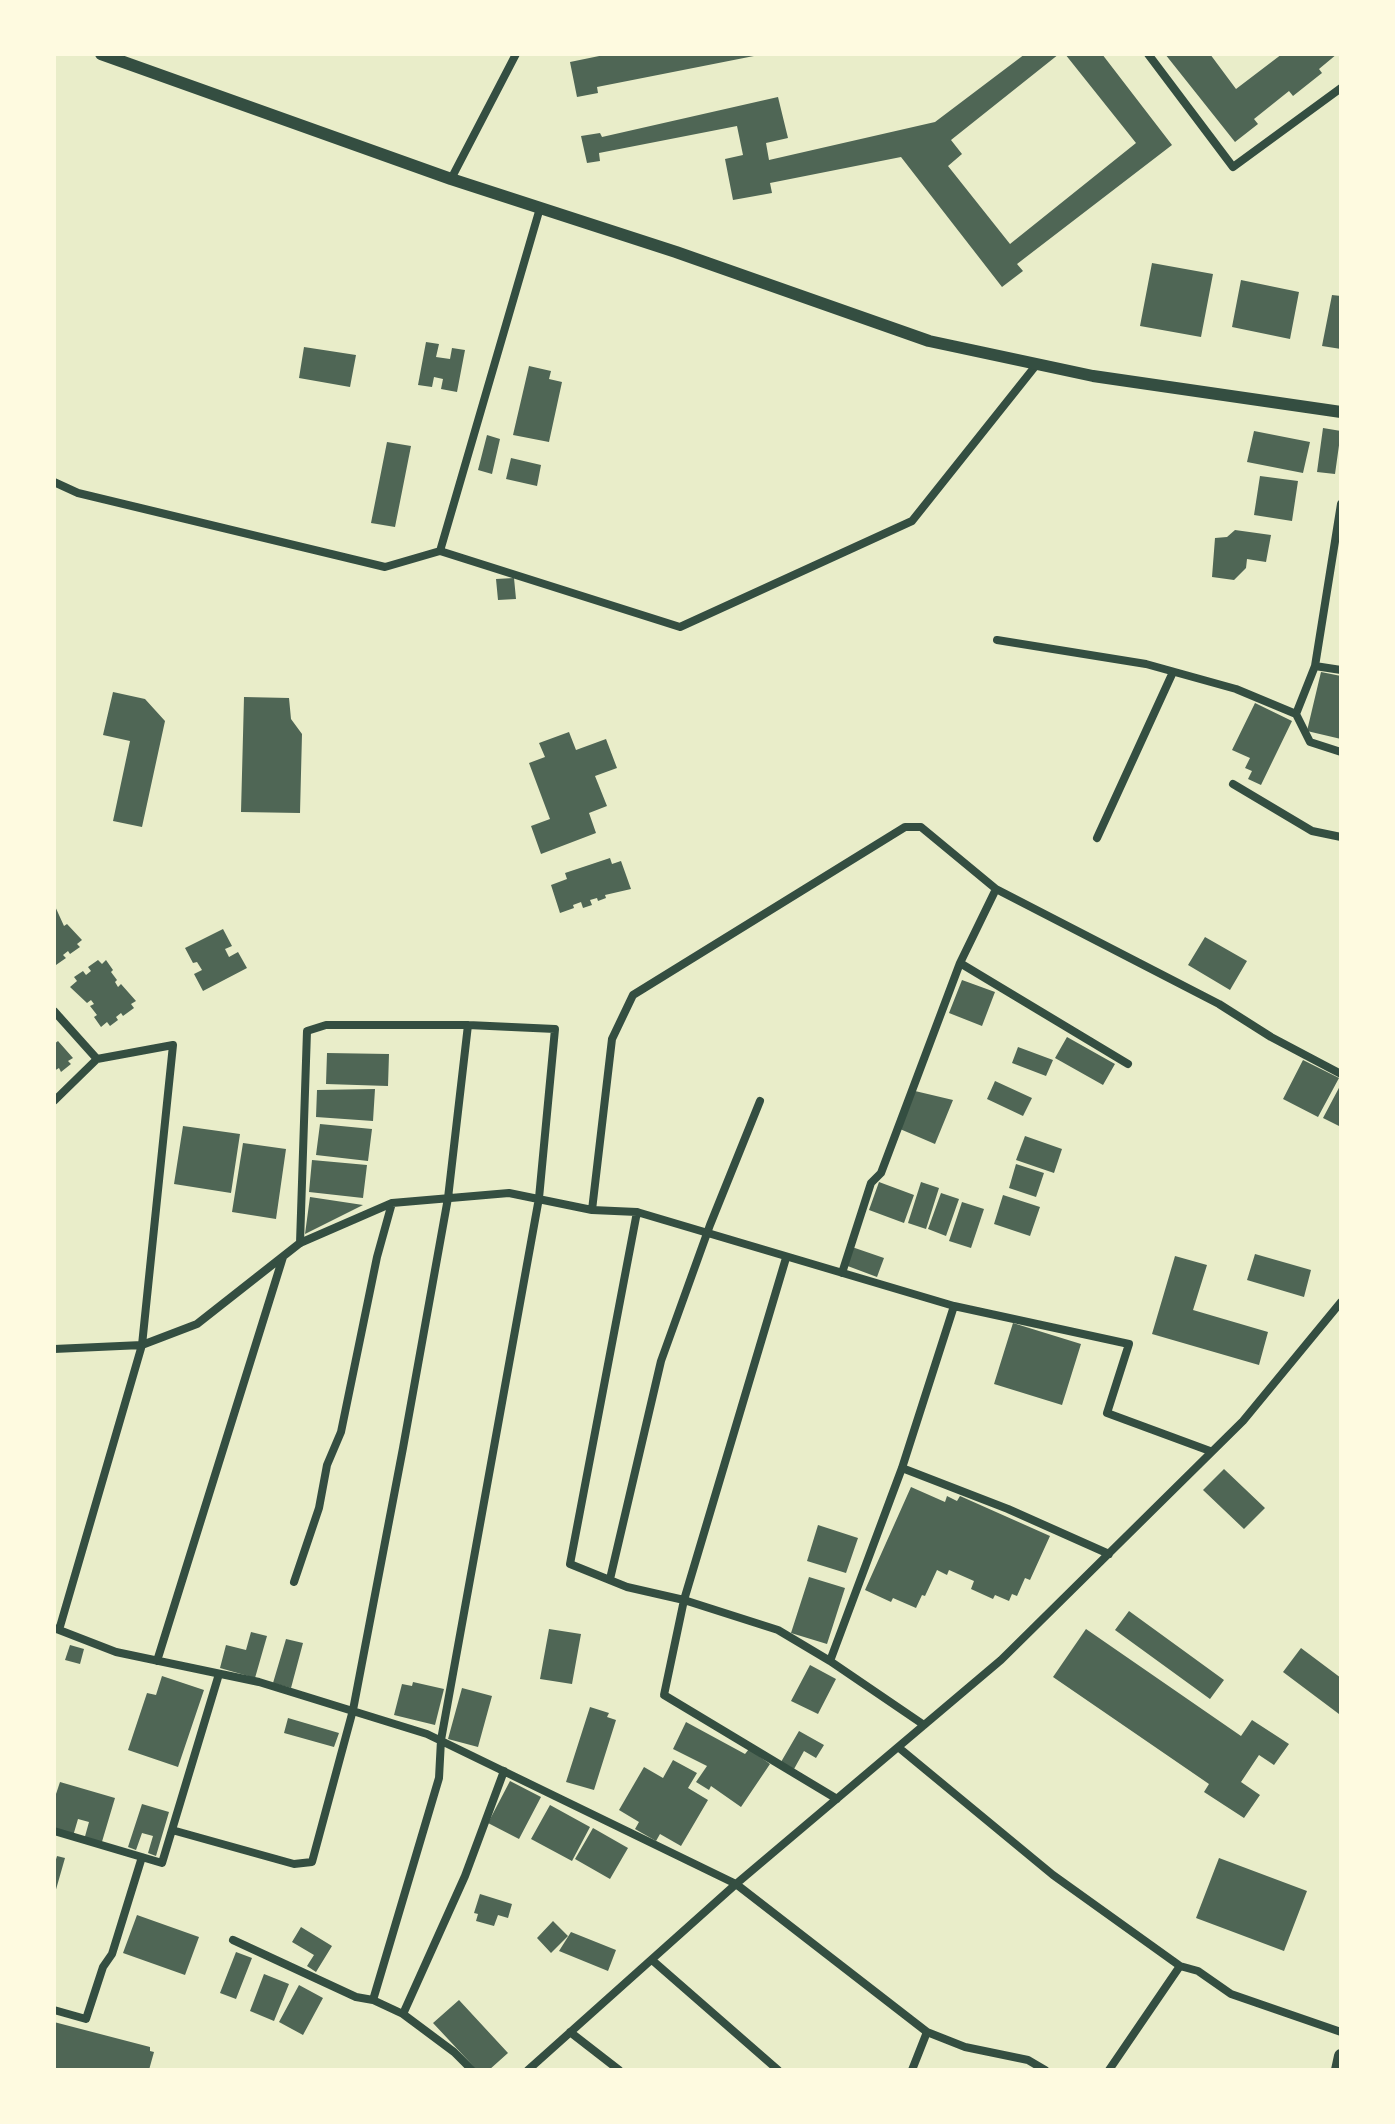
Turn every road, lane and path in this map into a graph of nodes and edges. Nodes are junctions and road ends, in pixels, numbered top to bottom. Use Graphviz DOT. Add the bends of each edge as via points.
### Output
graph roads {
  1 [pos="101,54"];
  2 [pos="516,54"];
  3 [pos="1148,54"];
  4 [pos="1341,88"];
  5 [pos="451,179"];
  6 [pos="540,208"];
  7 [pos="1037,364"];
  8 [pos="1341,412"];
  9 [pos="54,482"];
  10 [pos="1341,508"];
  11 [pos="440,551"];
  12 [pos="997,640"];
  13 [pos="1315,666"];
  14 [pos="1341,670"];
  15 [pos="1173,672"];
  16 [pos="1296,714"];
  17 [pos="1341,752"];
  18 [pos="1233,784"];
  19 [pos="1341,837"];
  20 [pos="1097,838"];
  21 [pos="996,889"];
  22 [pos="960,963"];
  23 [pos="54,1011"];
  24 [pos="468,1025"];
  25 [pos="97,1059"];
  26 [pos="1128,1064"];
  27 [pos="1341,1074"];
  28 [pos="54,1101"];
  29 [pos="760,1101"];
  30 [pos="448,1198"];
  31 [pos="539,1198"];
  32 [pos="392,1203"];
  33 [pos="592,1210"];
  34 [pos="637,1212"];
  35 [pos="708,1234"];
  36 [pos="300,1243"];
  37 [pos="283,1256"];
  38 [pos="786,1258"];
  39 [pos="842,1273"];
  40 [pos="1341,1302"];
  41 [pos="954,1306"];
  42 [pos="142,1345"];
  43 [pos="54,1349"];
  44 [pos="1210,1451"];
  45 [pos="902,1468"];
  46 [pos="1109,1554"];
  47 [pos="610,1579"];
  48 [pos="294,1582"];
  49 [pos="684,1600"];
  50 [pos="57,1629"];
  51 [pos="157,1661"];
  52 [pos="830,1661"];
  53 [pos="219,1674"];
  54 [pos="353,1710"];
  55 [pos="924,1725"];
  56 [pos="441,1740"];
  57 [pos="898,1747"];
  58 [pos="504,1771"];
  59 [pos="837,1799"];
  60 [pos="172,1830"];
  61 [pos="54,1831"];
  62 [pos="142,1857"];
  63 [pos="736,1884"];
  64 [pos="233,1940"];
  65 [pos="652,1960"];
  66 [pos="1180,1966"];
  67 [pos="373,2000"];
  68 [pos="54,2010"];
  69 [pos="403,2014"];
  70 [pos="570,2032"];
  71 [pos="927,2032"];
  72 [pos="1341,2032"];
  73 [pos="1341,2056"];
  74 [pos="472,2070"];
  75 [pos="528,2070"];
  76 [pos="619,2070"];
  77 [pos="778,2070"];
  78 [pos="912,2070"];
  79 [pos="1045,2070"];
  80 [pos="1109,2070"];
  81 [pos="1338,2070"];
  1 -- 5 [label="street"];
  2 -- 5 [label="street"];
  3 -- 4 [label="street" via="1233,167"];
  5 -- 6 [label="street"];
  6 -- 7 [label="street" via="929,341"];
  6 -- 11 [label="street"];
  7 -- 8 [label="street"];
  7 -- 11 [label="street" via="912,521 680,627"];
  9 -- 11 [label="street" via="78,493 385,567"];
  10 -- 13 [label="street"];
  12 -- 15 [label="street"];
  13 -- 14 [label="street"];
  13 -- 16 [label="street"];
  15 -- 16 [label="street" via="1236,689"];
  15 -- 20 [label="street"];
  16 -- 17 [label="street" via="1310,742"];
  18 -- 19 [label="street" via="1312,831"];
  21 -- 22 [label="street"];
  21 -- 27 [label="street" via="1219,1004"];
  21 -- 33 [label="street" via="921,827 905,827 633,995 612,1039"];
  22 -- 26 [label="street"];
  22 -- 39 [label="street" via="881,1173 871,1183"];
  23 -- 25 [label="street"];
  24 -- 30 [label="street"];
  24 -- 31 [label="street" via="555,1029"];
  24 -- 36 [label="street" via="326,1025 307,1031"];
  25 -- 28 [label="street"];
  25 -- 42 [label="street" via="173,1045"];
  29 -- 35 [label="street"];
  30 -- 31 [label="street" via="509,1193"];
  30 -- 32 [label="street"];
  30 -- 54 [label="street"];
  31 -- 33 [label="street"];
  31 -- 56 [label="street"];
  32 -- 36 [label="street"];
  32 -- 48 [label="street" via="341,1432"];
  33 -- 34 [label="street"];
  34 -- 35 [label="street"];
  34 -- 47 [label="street" via="570,1564"];
  35 -- 38 [label="street"];
  35 -- 47 [label="street" via="661,1361"];
  36 -- 37 [label="street"];
  37 -- 42 [label="street" via="197,1324"];
  37 -- 51 [label="street"];
  38 -- 39 [label="street"];
  38 -- 49 [label="street"];
  39 -- 41 [label="street"];
  40 -- 44 [label="street" via="1243,1421"];
  41 -- 44 [label="street" via="1129,1344 1107,1413"];
  41 -- 45 [label="street"];
  42 -- 43 [label="street"];
  42 -- 50 [label="street"];
  44 -- 46 [label="street"];
  45 -- 46 [label="street"];
  45 -- 52 [label="street"];
  46 -- 55 [label="street" via="1001,1660"];
  47 -- 49 [label="street"];
  49 -- 52 [label="street" via="778,1630"];
  49 -- 59 [label="street" via="664,1695"];
  50 -- 51 [label="street"];
  51 -- 53 [label="street"];
  52 -- 55 [label="street"];
  53 -- 54 [label="street"];
  53 -- 60 [label="street"];
  54 -- 56 [label="street"];
  54 -- 60 [label="street" via="312,1862 294,1864"];
  55 -- 57 [label="street"];
  56 -- 58 [label="street"];
  56 -- 67 [label="street" via="439,1778"];
  57 -- 59 [label="street"];
  57 -- 66 [label="street" via="1053,1875"];
  58 -- 63 [label="street"];
  58 -- 69 [label="street" via="465,1876"];
  59 -- 63 [label="street"];
  60 -- 62 [label="street" via="162,1863"];
  61 -- 62 [label="street"];
  62 -- 68 [label="street" via="86,2019"];
  63 -- 65 [label="street"];
  63 -- 71 [label="street"];
  64 -- 67 [label="street"];
  65 -- 70 [label="street"];
  65 -- 77 [label="street"];
  66 -- 72 [label="street" via="1198,1971 1231,1994"];
  66 -- 80 [label="street"];
  67 -- 69 [label="street"];
  69 -- 74 [label="street"];
  70 -- 75 [label="street"];
  70 -- 76 [label="street"];
  71 -- 78 [label="street"];
  71 -- 79 [label="street" via="965,2047 1028,2060"];
  73 -- 81 [label="main road"];
}
